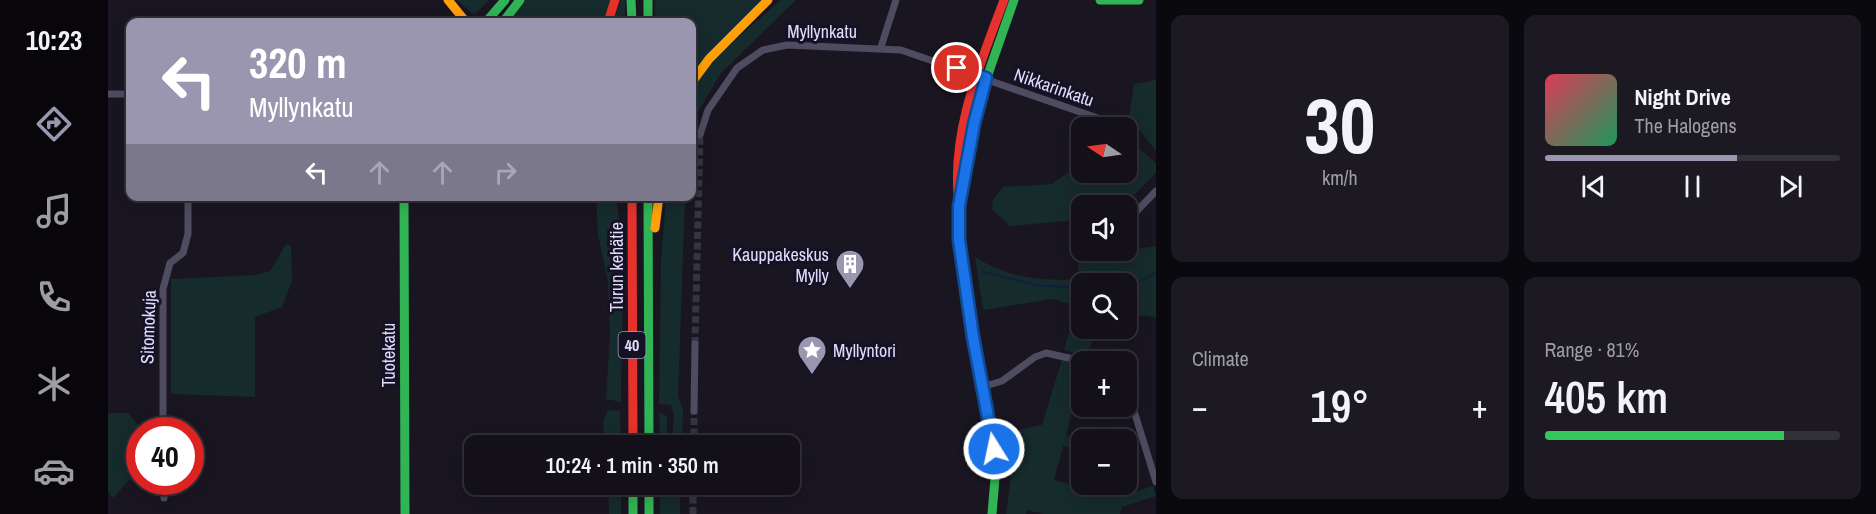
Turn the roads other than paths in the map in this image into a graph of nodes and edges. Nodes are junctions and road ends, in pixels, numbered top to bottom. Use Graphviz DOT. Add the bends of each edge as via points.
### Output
graph roads {
  1 [pos="448,0"];
  2 [pos="504,0"];
  3 [pos="520,0"];
  4 [pos="615,0"];
  5 [pos="632,0"];
  6 [pos="648,0"];
  7 [pos="768,0"];
  8 [pos="896,0"];
  9 [pos="1004,0"];
  10 [pos="1014,0"];
  11 [pos="1100,0"];
  12 [pos="1139,0"];
  13 [pos="463,18"];
  14 [pos="489,18"];
  15 [pos="506,18"];
  16 [pos="609,18"];
  17 [pos="632,18"];
  18 [pos="648,18"];
  19 [pos="881,47"];
  20 [pos="696,77"];
  21 [pos="982,77"];
  22 [pos="108,94"];
  23 [pos="126,94"];
  24 [pos="1095,117"];
  25 [pos="700,135"];
  26 [pos="1156,191"];
  27 [pos="188,201"];
  28 [pos="404,201"];
  29 [pos="624,201"];
  30 [pos="632,201"];
  31 [pos="648,201"];
  32 [pos="658,201"];
  33 [pos="1137,211"];
  34 [pos="632,245"];
  35 [pos="648,270"];
  36 [pos="695,344"];
  37 [pos="1071,358"];
  38 [pos="982,387"];
  39 [pos="694,411"];
  40 [pos="163,417"];
  41 [pos="1136,417"];
  42 [pos="633,435"];
  43 [pos="649,435"];
  44 [pos="1156,482"];
  45 [pos="633,495"];
  46 [pos="649,495"];
  47 [pos="405,514"];
  48 [pos="633,514"];
  49 [pos="649,514"];
  50 [pos="993,514"];
  1 -- 13 [label="main road"];
  2 -- 14 [label="main road"];
  3 -- 15 [label="main road"];
  4 -- 16 [label="main road"];
  5 -- 17 [label="main road"];
  6 -- 18 [label="main road"];
  7 -- 20 [label="main road"];
  8 -- 19 [label="street"];
  9 -- 21 [label="main road"];
  10 -- 21 [label="main road"];
  11 -- 12 [label="main road"];
  19 -- 21 [label="street, Myllynkatu" via="912,53"];
  19 -- 25 [label="street, Myllynkatu" via="787,45 763,50 743,62 726,81 704,117"];
  21 -- 24 [label="street, Nikkarinkatu"];
  21 -- 38 [label="main road" via="958,157 956,192 960,255"];
  22 -- 23 [label="street"];
  26 -- 33 [label="street"];
  27 -- 40 [label="street, Sitomokuja" via="188,234 183,253 170,263 163,289"];
  28 -- 47 [label="main road, Tuotekatu"];
  29 -- 34 [label="main road"];
  30 -- 34 [label="main road, Turun kehätie / 40"];
  31 -- 35 [label="main road, Turun kehätie / 40"];
  32 -- 35 [label="main road"];
  34 -- 42 [label="main road, Turun kehätie / 40"];
  35 -- 43 [label="main road, Turun kehätie / 40"];
  36 -- 39 [label="street"];
  37 -- 38 [label="street" via="1046,353 1002,381"];
  38 -- 50 [label="main road" via="996,466"];
  41 -- 44 [label="street"];
  45 -- 48 [label="main road"];
  46 -- 49 [label="main road"];
}
